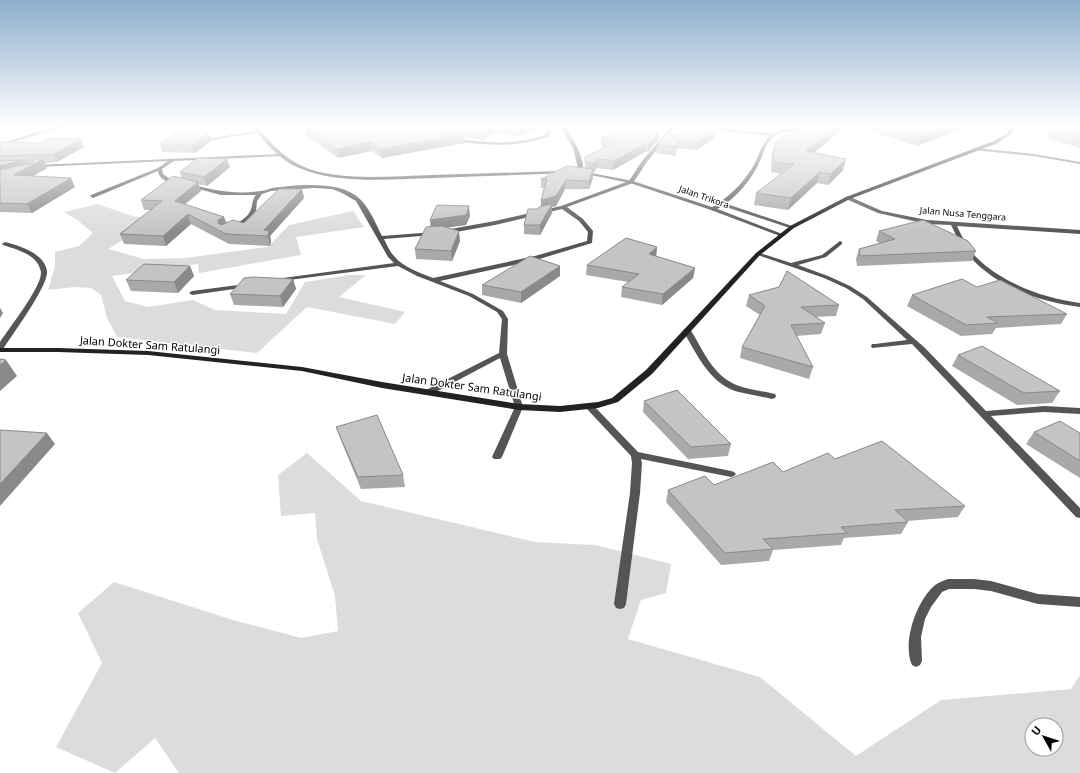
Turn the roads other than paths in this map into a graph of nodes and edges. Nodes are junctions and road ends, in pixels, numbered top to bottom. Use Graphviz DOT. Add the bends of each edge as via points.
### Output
graph roads {
  1 [pos="122,162"];
  2 [pos="170,162"];
  3 [pos="292,162"];
  4 [pos="578,162"];
  5 [pos="644,162"];
  6 [pos="757,162"];
  7 [pos="943,162"];
  8 [pos="29,168"];
  9 [pos="160,169"];
  10 [pos="576,172"];
  11 [pos="631,182"];
  12 [pos="260,193"];
  13 [pos="93,196"];
  14 [pos="848,198"];
  15 [pos="722,204"];
  16 [pos="563,207"];
  17 [pos="713,209"];
  18 [pos="952,223"];
  19 [pos="792,227"];
  20 [pos="225,231"];
  21 [pos="1080,232"];
  22 [pos="782,235"];
  23 [pos="381,238"];
  24 [pos="840,243"];
  25 [pos="5,244"];
  26 [pos="758,254"];
  27 [pos="399,264"];
  28 [pos="791,265"];
  29 [pos="433,280"];
  30 [pos="276,281"];
  31 [pos="253,285"];
  32 [pos="192,293"];
  33 [pos="1080,305"];
  34 [pos="687,331"];
  35 [pos="913,342"];
  36 [pos="875,346"];
  37 [pos="0,347"];
  38 [pos="0,350"];
  39 [pos="503,354"];
  40 [pos="429,392"];
  41 [pos="772,396"];
  42 [pos="519,407"];
  43 [pos="590,407"];
  44 [pos="1080,411"];
  45 [pos="984,414"];
  46 [pos="635,455"];
  47 [pos="497,457"];
  48 [pos="731,474"];
  49 [pos="1080,514"];
  50 [pos="1080,602"];
  51 [pos="620,604"];
  52 [pos="916,661"];
  1 -- 8 [label="street"];
  2 -- 9 [label="street"];
  3 -- 10 [label="street, Jalan Trikora" via="323,174 345,177"];
  4 -- 10 [label="street"];
  5 -- 11 [label="street"];
  6 -- 15 [label="street" via="733,194"];
  7 -- 14 [label="main road, Jalan Dokter Sam Ratulangi"];
  9 -- 12 [label="street" via="161,175 168,180 195,188 221,193"];
  9 -- 13 [label="street"];
  10 -- 11 [label="street, Jalan Trikora"];
  11 -- 16 [label="street"];
  11 -- 17 [label="street, Jalan Trikora"];
  12 -- 20 [label="street" via="254,200 252,215"];
  12 -- 23 [label="street" via="314,186 344,192 358,200"];
  14 -- 18 [label="street, Jalan Nusa Tenggara" via="880,212 904,218"];
  14 -- 19 [label="main road, Jalan Dokter Sam Ratulangi"];
  15 -- 17 [label="street"];
  15 -- 19 [label="street, Jalan Trikora"];
  16 -- 23 [label="street" via="468,228"];
  16 -- 29 [label="street" via="581,220 591,232 590,242 536,258"];
  17 -- 22 [label="street, Jalan Trikora"];
  18 -- 21 [label="street, Jalan Nusa Tenggara"];
  18 -- 33 [label="street" via="977,262 999,278 1054,300"];
  19 -- 22 [label="main road, Jalan Dokter Sam Ratulangi"];
  22 -- 26 [label="main road, Jalan Dokter Sam Ratulangi"];
  23 -- 27 [label="street" via="391,257"];
  24 -- 28 [label="street" via="824,256"];
  25 -- 37 [label="street" via="28,252 39,262 44,272 43,280"];
  26 -- 28 [label="street"];
  26 -- 34 [label="main road, Jalan Dokter Sam Ratulangi"];
  27 -- 29 [label="street"];
  27 -- 30 [label="street"];
  28 -- 35 [label="street" via="826,277 860,294"];
  29 -- 39 [label="street" via="500,310 505,319"];
  31 -- 32 [label="street"];
  34 -- 41 [label="street" via="709,369 720,381 738,389"];
  34 -- 43 [label="main road, Jalan Dokter Sam Ratulangi" via="630,389 615,400"];
  35 -- 36 [label="street"];
  35 -- 45 [label="street"];
  38 -- 40 [label="main road, Jalan Dokter Sam Ratulangi" via="140,353 184,357 302,369"];
  39 -- 40 [label="street"];
  39 -- 42 [label="street"];
  40 -- 42 [label="main road, Jalan Dokter Sam Ratulangi"];
  42 -- 43 [label="main road, Jalan Dokter Sam Ratulangi"];
  42 -- 47 [label="street"];
  43 -- 46 [label="street"];
  44 -- 45 [label="street" via="1044,409"];
  45 -- 49 [label="street"];
  46 -- 48 [label="street"];
  46 -- 51 [label="street" via="635,493"];
  50 -- 52 [label="street" via="1038,599 990,586 948,584 938,589 919,618 915,637"];
}
